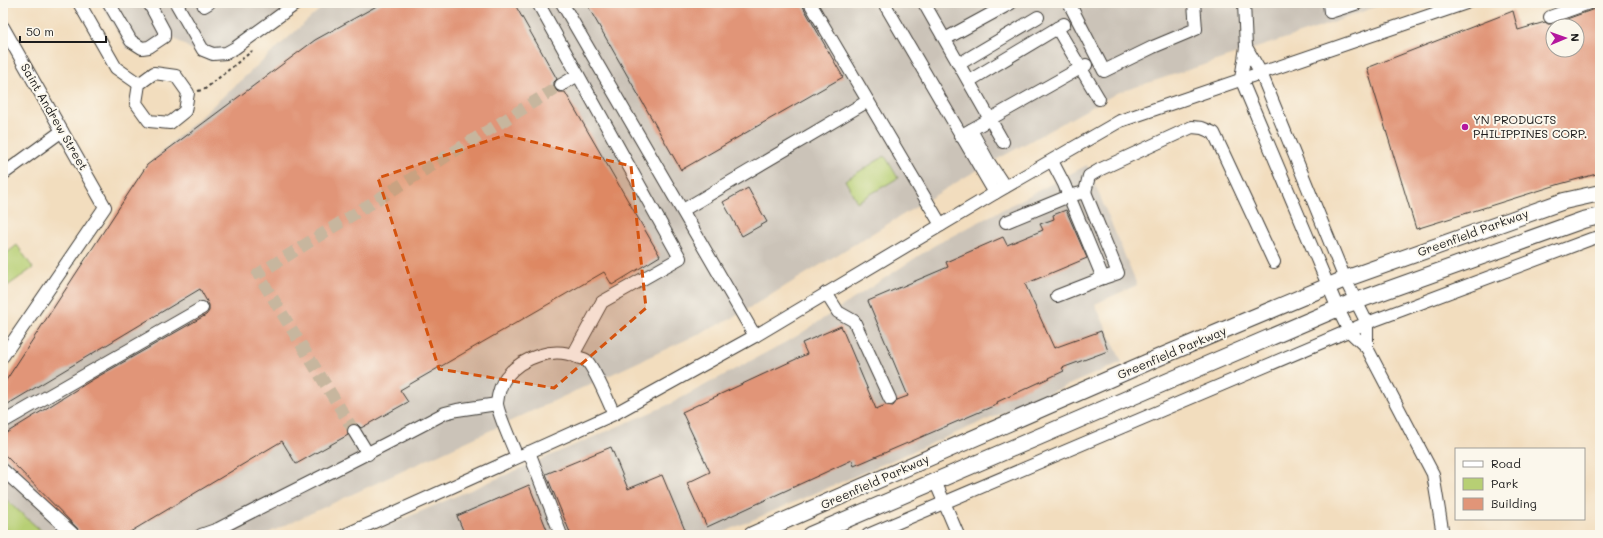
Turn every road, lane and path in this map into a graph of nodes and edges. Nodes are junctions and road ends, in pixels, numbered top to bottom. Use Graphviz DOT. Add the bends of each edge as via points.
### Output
graph roads {
  1 [pos="79,3"];
  2 [pos="109,3"];
  3 [pos="149,3"];
  4 [pos="176,3"];
  5 [pos="202,3"];
  6 [pos="209,3"];
  7 [pos="297,3"];
  8 [pos="538,3"];
  9 [pos="562,3"];
  10 [pos="810,3"];
  11 [pos="884,3"];
  12 [pos="924,3"];
  13 [pos="1011,3"];
  14 [pos="1069,3"];
  15 [pos="1194,3"];
  16 [pos="1244,3"];
  17 [pos="1329,3"];
  18 [pos="1358,3"];
  19 [pos="1466,3"];
  20 [pos="1589,3"];
  21 [pos="1038,17"];
  22 [pos="1550,17"];
  23 [pos="3,26"];
  24 [pos="945,39"];
  25 [pos="7,42"];
  26 [pos="1246,47"];
  27 [pos="959,64"];
  28 [pos="1083,66"];
  29 [pos="1261,73"];
  30 [pos="578,75"];
  31 [pos="1240,80"];
  32 [pos="969,81"];
  33 [pos="140,84"];
  34 [pos="561,85"];
  35 [pos="1099,99"];
  36 [pos="868,101"];
  37 [pos="990,119"];
  38 [pos="62,131"];
  39 [pos="966,133"];
  40 [pos="1003,142"];
  41 [pos="1052,161"];
  42 [pos="3,174"];
  43 [pos="1000,190"];
  44 [pos="1085,192"];
  45 [pos="1600,193"];
  46 [pos="1069,196"];
  47 [pos="682,210"];
  48 [pos="1600,216"];
  49 [pos="1006,222"];
  50 [pos="941,225"];
  51 [pos="1600,237"];
  52 [pos="1274,262"];
  53 [pos="1103,278"];
  54 [pos="1345,279"];
  55 [pos="1328,286"];
  56 [pos="826,293"];
  57 [pos="1058,296"];
  58 [pos="1356,301"];
  59 [pos="202,308"];
  60 [pos="1338,309"];
  61 [pos="1366,323"];
  62 [pos="1349,331"];
  63 [pos="755,336"];
  64 [pos="1367,348"];
  65 [pos="573,355"];
  66 [pos="3,356"];
  67 [pos="890,399"];
  68 [pos="497,404"];
  69 [pos="614,414"];
  70 [pos="3,422"];
  71 [pos="354,431"];
  72 [pos="368,454"];
  73 [pos="523,454"];
  74 [pos="3,470"];
  75 [pos="935,481"];
  76 [pos="944,503"];
  77 [pos="74,535"];
  78 [pos="201,535"];
  79 [pos="345,535"];
  80 [pos="561,535"];
  81 [pos="752,535"];
  82 [pos="810,535"];
  83 [pos="868,535"];
  84 [pos="958,535"];
  85 [pos="1443,535"];
  1 -- 33 [label="street" via="116,68"];
  2 -- 3 [label="street" via="130,41 142,48 164,37 164,31"];
  4 -- 7 [label="street" via="204,50 213,54 226,53 235,48"];
  5 -- 6 [label="street" via="204,6"];
  8 -- 30 [label="street"];
  9 -- 47 [label="street"];
  10 -- 36 [label="street"];
  11 -- 39 [label="street"];
  12 -- 24 [label="street"];
  13 -- 24 [label="street"];
  14 -- 15 [label="street" via="1104,71 1196,29"];
  16 -- 26 [label="street"];
  17 -- 18 [label="street" via="1330,12"];
  19 -- 29 [label="street"];
  20 -- 22 [label="street"];
  21 -- 27 [label="street"];
  23 -- 25 [label="street, Saint Andrew Street"];
  24 -- 27 [label="street"];
  25 -- 38 [label="street, Saint Andrew Street"];
  26 -- 29 [label="street"];
  26 -- 31 [label="street"];
  27 -- 32 [label="street"];
  28 -- 32 [label="street" via="1061,26"];
  28 -- 35 [label="street"];
  28 -- 37 [label="street"];
  29 -- 31 [label="street"];
  29 -- 54 [label="street"];
  30 -- 34 [label="street"];
  30 -- 65 [label="street" via="680,258 602,302"];
  31 -- 41 [label="street" via="1120,120"];
  31 -- 55 [label="street"];
  32 -- 37 [label="street"];
  33 -- 33 [label="street" via="136,103 149,121 170,123 185,111 188,93 176,76 154,73"];
  36 -- 47 [label="street"];
  36 -- 50 [label="street"];
  37 -- 39 [label="street"];
  37 -- 40 [label="street"];
  38 -- 42 [label="street"];
  38 -- 66 [label="street, Saint Andrew Street" via="105,207"];
  39 -- 43 [label="street" via="988,161"];
  41 -- 43 [label="street"];
  41 -- 46 [label="street"];
  43 -- 50 [label="street"];
  44 -- 46 [label="street"];
  44 -- 52 [label="street" via="1089,176 1101,169 1192,127 1202,128 1214,134"];
  44 -- 53 [label="street" via="1118,273"];
  45 -- 54 [label="main road, Greenfield Parkway" via="1564,201"];
  46 -- 49 [label="street"];
  46 -- 53 [label="street"];
  47 -- 63 [label="street"];
  48 -- 58 [label="main road, Greenfield Parkway"];
  50 -- 56 [label="street"];
  51 -- 61 [label="street"];
  53 -- 57 [label="street"];
  54 -- 55 [label="main road, Greenfield Parkway"];
  54 -- 58 [label="street"];
  55 -- 60 [label="street"];
  55 -- 81 [label="main road, Greenfield Parkway"];
  56 -- 63 [label="street"];
  56 -- 67 [label="street" via="838,312 854,321"];
  58 -- 60 [label="main road, Greenfield Parkway"];
  58 -- 61 [label="street"];
  59 -- 70 [label="street"];
  60 -- 62 [label="street"];
  60 -- 75 [label="main road, Greenfield Parkway"];
  61 -- 62 [label="street"];
  61 -- 64 [label="street"];
  62 -- 64 [label="street"];
  62 -- 76 [label="street"];
  63 -- 69 [label="street"];
  64 -- 85 [label="street" via="1433,474"];
  65 -- 68 [label="street" via="561,352 546,354 518,366 506,377 500,388"];
  65 -- 69 [label="street" via="586,360"];
  68 -- 72 [label="street" via="445,413"];
  68 -- 73 [label="street"];
  69 -- 73 [label="street"];
  71 -- 72 [label="street"];
  72 -- 78 [label="street" via="218,529"];
  73 -- 79 [label="street"];
  73 -- 80 [label="street"];
  74 -- 77 [label="street"];
  75 -- 76 [label="street"];
  75 -- 82 [label="main road, Greenfield Parkway"];
  76 -- 83 [label="street"];
  76 -- 84 [label="street"];
}
